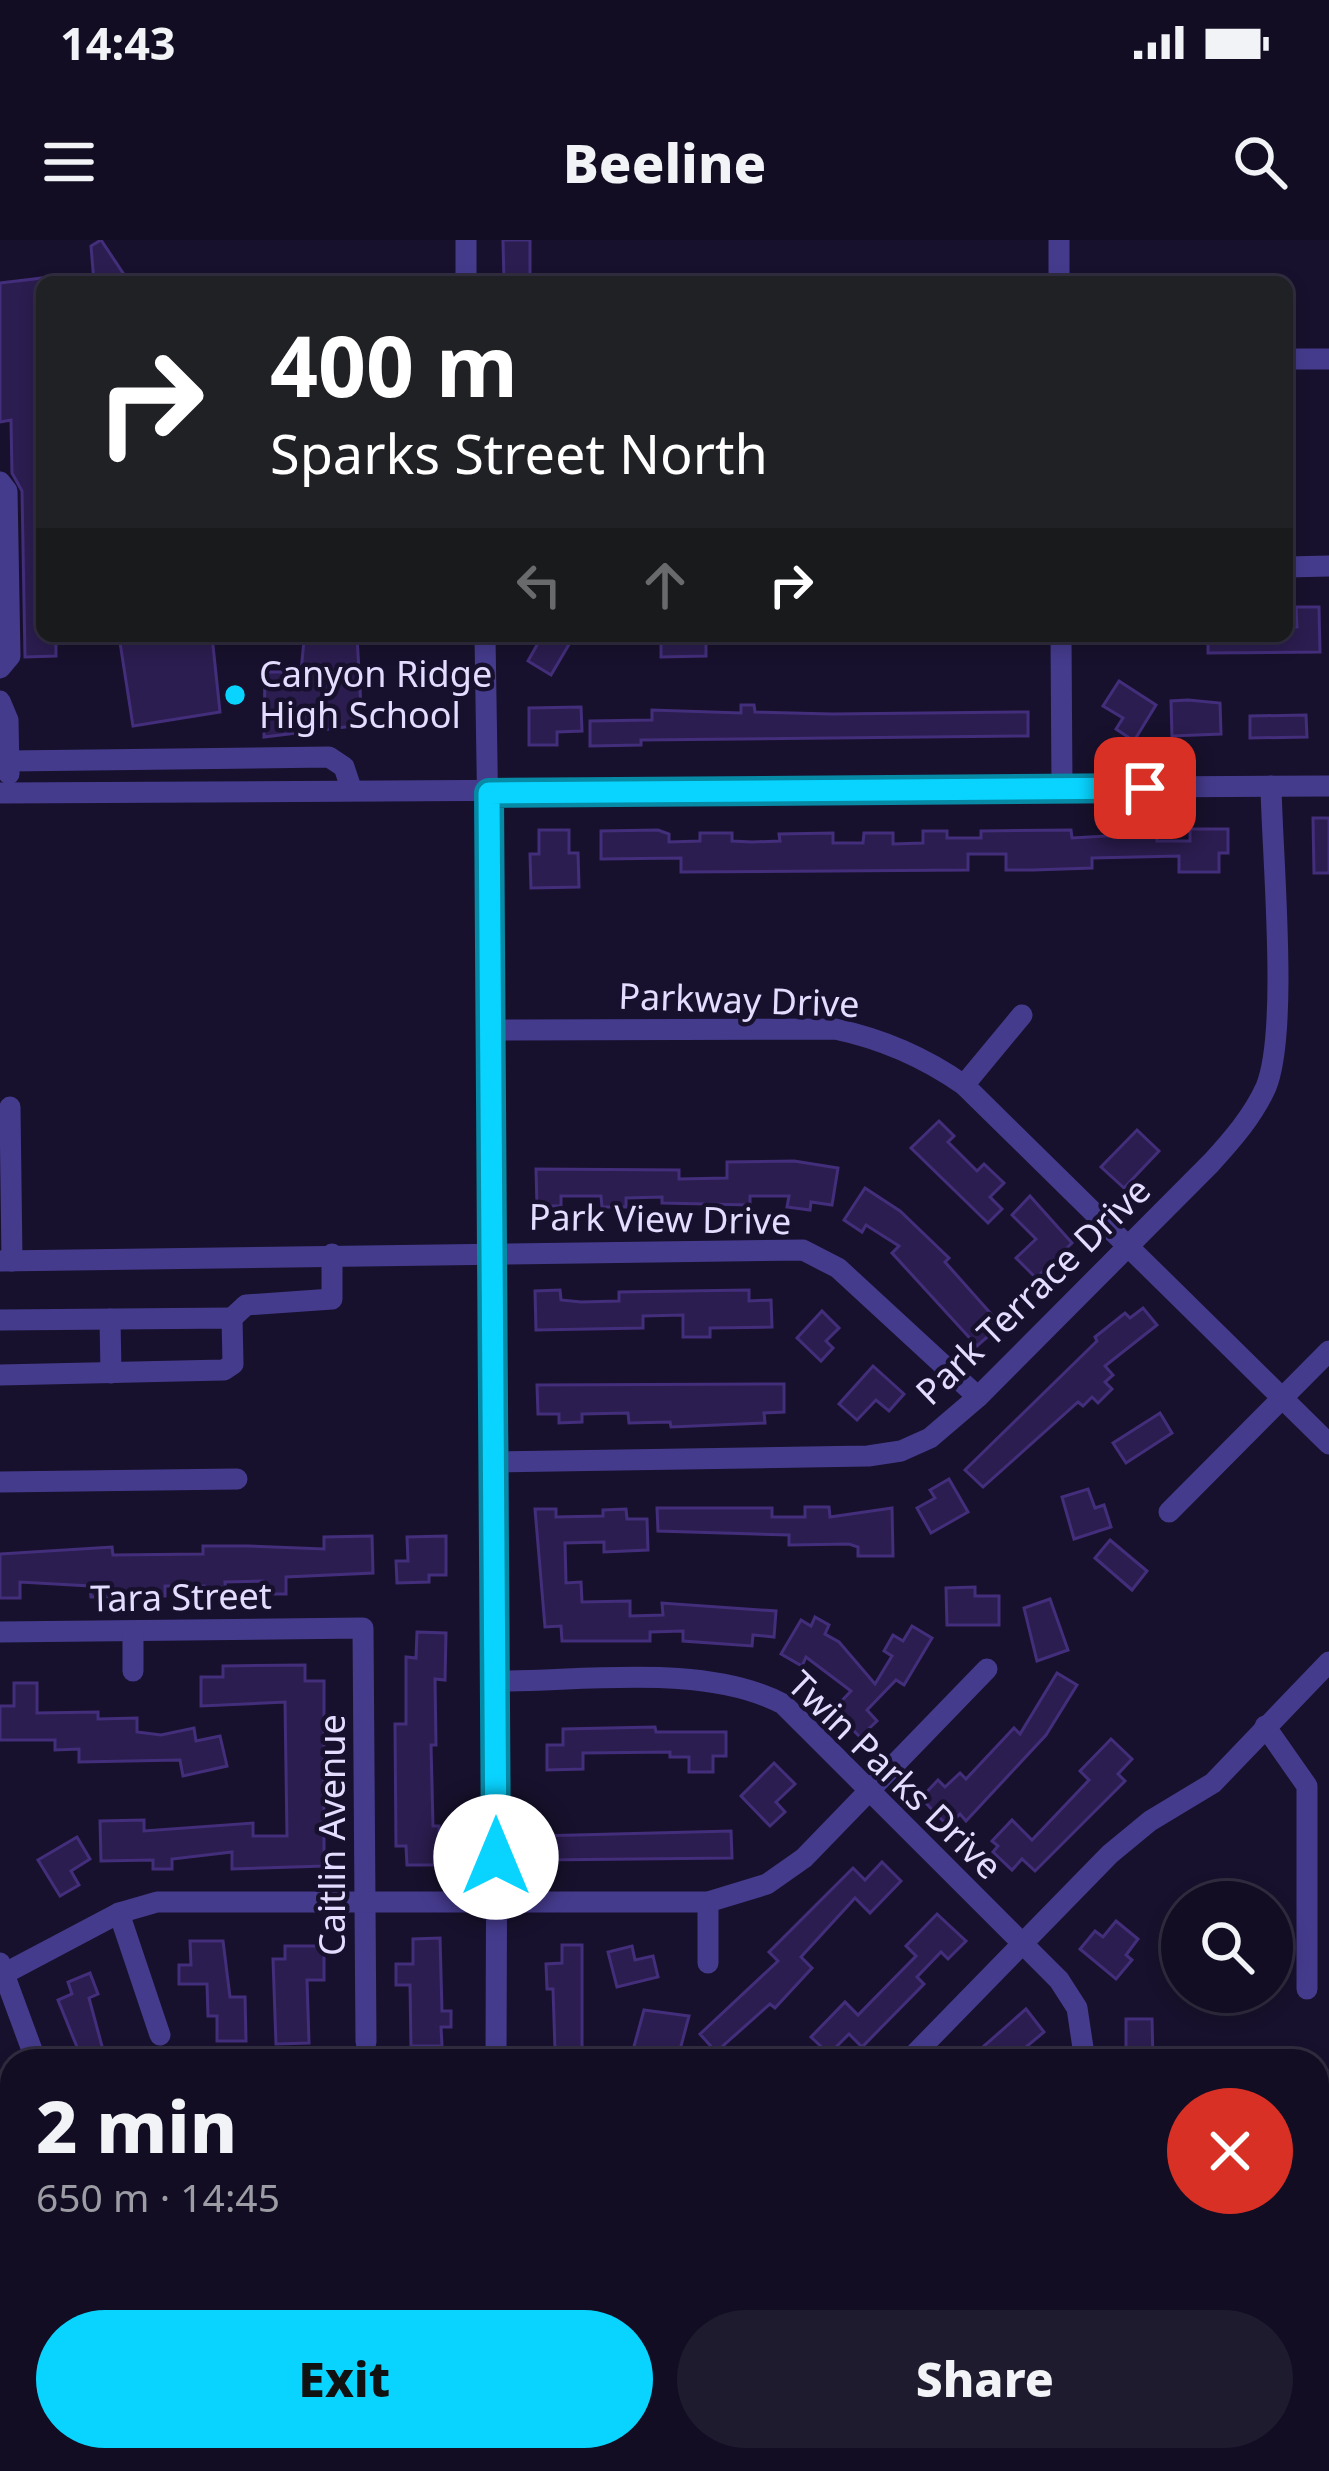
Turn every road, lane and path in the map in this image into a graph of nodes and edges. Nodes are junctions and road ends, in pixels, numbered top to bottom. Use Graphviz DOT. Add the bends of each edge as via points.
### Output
graph roads {
  1 [pos="466,240"];
  2 [pos="1059,240"];
  3 [pos="466,276"];
  4 [pos="1059,276"];
  5 [pos="1329,358"];
  6 [pos="1293,359"];
  7 [pos="0,482"];
  8 [pos="1329,566"];
  9 [pos="1293,567"];
  10 [pos="484,642"];
  11 [pos="1061,642"];
  12 [pos="0,668"];
  13 [pos="0,701"];
  14 [pos="9,761"];
  15 [pos="1271,786"];
  16 [pos="1329,786"];
  17 [pos="351,788"];
  18 [pos="1061,789"];
  19 [pos="5,793"];
  20 [pos="489,793"];
  21 [pos="1022,1015"];
  22 [pos="491,1030"];
  23 [pos="964,1085"];
  24 [pos="10,1107"];
  25 [pos="1128,1244"];
  26 [pos="494,1250"];
  27 [pos="332,1254"];
  28 [pos="6,1261"];
  29 [pos="232,1318"];
  30 [pos="110,1319"];
  31 [pos="0,1320"];
  32 [pos="1329,1351"];
  33 [pos="111,1372"];
  34 [pos="0,1375"];
  35 [pos="978,1397"];
  36 [pos="1284,1399"];
  37 [pos="1329,1444"];
  38 [pos="498,1462"];
  39 [pos="237,1479"];
  40 [pos="0,1482"];
  41 [pos="1169,1512"];
  42 [pos="363,1628"];
  43 [pos="133,1631"];
  44 [pos="0,1632"];
  45 [pos="1329,1662"];
  46 [pos="987,1669"];
  47 [pos="133,1671"];
  48 [pos="498,1681"];
  49 [pos="1265,1726"];
  50 [pos="869,1789"];
  51 [pos="496,1901"];
  52 [pos="365,1902"];
  53 [pos="708,1902"];
  54 [pos="119,1913"];
  55 [pos="1022,1945"];
  56 [pos="708,1963"];
  57 [pos="2,1970"];
  58 [pos="1307,1988"];
  59 [pos="160,2035"];
  60 [pos="366,2042"];
  61 [pos="32,2049"];
  62 [pos="496,2049"];
  63 [pos="920,2049"];
  64 [pos="1083,2049"];
  1 -- 3 [label="street"];
  2 -- 4 [label="street"];
  5 -- 6 [label="street"];
  7 -- 12 [label="street" via="7,491 10,656"];
  8 -- 9 [label="street"];
  10 -- 20 [label="street"];
  11 -- 18 [label="street"];
  13 -- 14 [label="street"];
  14 -- 17 [label="street" via="329,757 344,767"];
  14 -- 19 [label="street"];
  15 -- 16 [label="street"];
  15 -- 18 [label="street"];
  15 -- 25 [label="street, Park Terrace Drive" via="1276,1030 1267,1084 1241,1129"];
  17 -- 19 [label="street"];
  17 -- 20 [label="street"];
  18 -- 20 [label="street"];
  20 -- 22 [label="street"];
  21 -- 23 [label="street"];
  22 -- 23 [label="street, Parkway Drive" via="835,1029 877,1038"];
  22 -- 26 [label="street"];
  23 -- 25 [label="street, Parkway Drive"];
  24 -- 28 [label="street"];
  25 -- 35 [label="street, Park Terrace Drive"];
  25 -- 36 [label="street, Parkway Drive"];
  26 -- 27 [label="street, Park View Drive"];
  26 -- 35 [label="street, Park View Drive" via="803,1250 838,1268"];
  26 -- 38 [label="street"];
  27 -- 28 [label="street, Park View Drive"];
  27 -- 29 [label="street" via="334,1296 326,1303 246,1304"];
  29 -- 30 [label="street"];
  29 -- 33 [label="street" via="230,1370"];
  30 -- 31 [label="street"];
  30 -- 33 [label="street"];
  32 -- 36 [label="street"];
  33 -- 34 [label="street"];
  35 -- 38 [label="street, Park Terrace Drive" via="930,1438 868,1456"];
  36 -- 37 [label="street, Parkway Drive"];
  36 -- 41 [label="street"];
  38 -- 48 [label="street"];
  39 -- 40 [label="street"];
  42 -- 43 [label="street, Tara Street"];
  42 -- 52 [label="street, Caitlin Avenue"];
  43 -- 44 [label="street, Tara Street"];
  43 -- 47 [label="street"];
  45 -- 49 [label="street"];
  46 -- 50 [label="street"];
  48 -- 50 [label="street, Twin Parks Drive" via="712,1680 751,1687 783,1704"];
  48 -- 51 [label="street"];
  49 -- 55 [label="street" via="1213,1783 1110,1854"];
  49 -- 58 [label="street" via="1307,1786"];
  50 -- 53 [label="street" via="786,1871"];
  50 -- 55 [label="street, Twin Parks Drive"];
  51 -- 52 [label="street"];
  51 -- 53 [label="street"];
  51 -- 62 [label="street"];
  52 -- 54 [label="street" via="184,1900"];
  52 -- 60 [label="street, Caitlin Avenue"];
  53 -- 56 [label="street"];
  54 -- 57 [label="street"];
  54 -- 59 [label="street"];
  55 -- 63 [label="street"];
  55 -- 64 [label="street, Twin Parks Drive" via="1077,2008"];
  57 -- 61 [label="street"];
}
